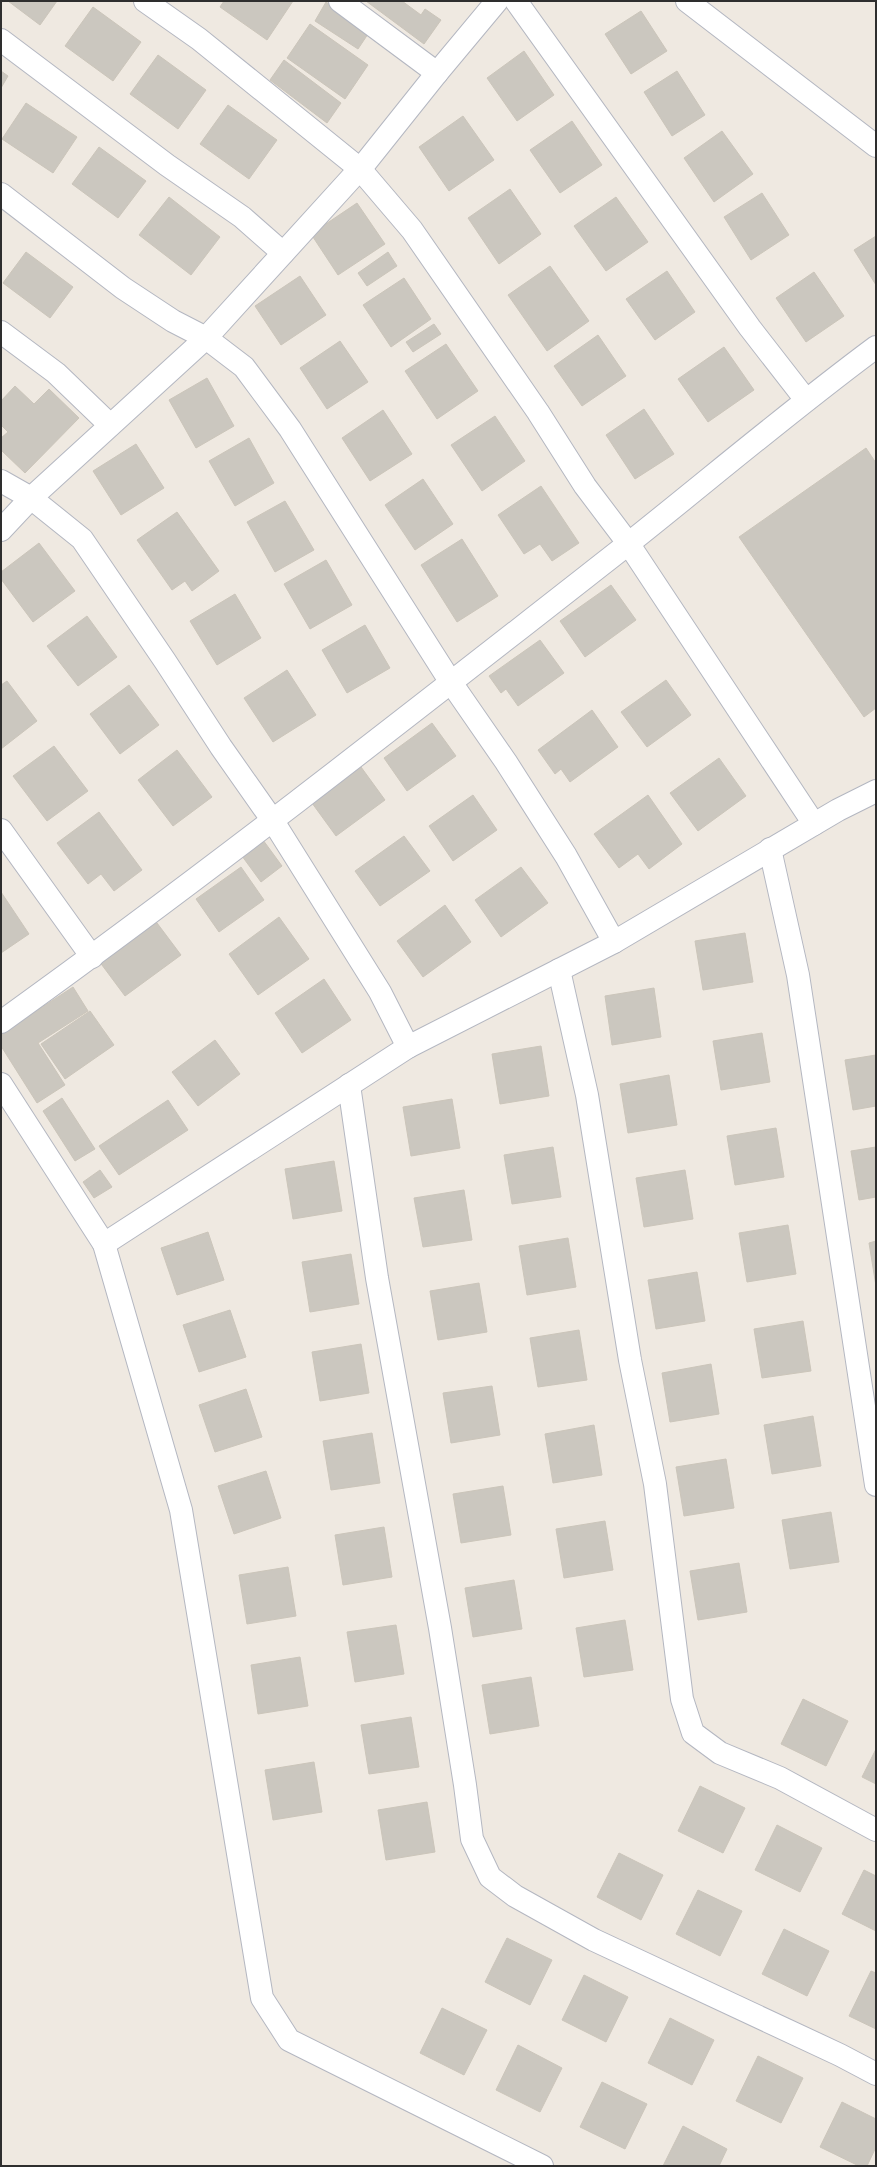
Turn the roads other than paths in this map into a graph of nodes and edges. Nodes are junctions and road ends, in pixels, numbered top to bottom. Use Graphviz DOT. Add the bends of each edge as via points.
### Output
graph roads {
  1 [pos="145,1"];
  2 [pos="340,1"];
  3 [pos="497,1"];
  4 [pos="516,1"];
  5 [pos="687,1"];
  6 [pos="1,40"];
  7 [pos="437,72"];
  8 [pos="876,146"];
  9 [pos="360,169"];
  10 [pos="1,194"];
  11 [pos="283,253"];
  12 [pos="1,332"];
  13 [pos="206,338"];
  14 [pos="876,347"];
  15 [pos="806,400"];
  16 [pos="110,425"];
  17 [pos="1,481"];
  18 [pos="31,498"];
  19 [pos="1,530"];
  20 [pos="628,543"];
  21 [pos="450,681"];
  22 [pos="876,791"];
  23 [pos="273,821"];
  24 [pos="814,824"];
  25 [pos="1,830"];
  26 [pos="770,849"];
  27 [pos="614,942"];
  28 [pos="92,957"];
  29 [pos="559,970"];
  30 [pos="1,1022"];
  31 [pos="408,1047"];
  32 [pos="1,1084"];
  33 [pos="349,1085"];
  34 [pos="104,1244"];
  35 [pos="876,1485"];
  36 [pos="876,1830"];
  37 [pos="876,2074"];
  38 [pos="542,2166"];
  1 -- 9 [label="street" via="199,39"];
  2 -- 7 [label="street"];
  3 -- 7 [label="street"];
  4 -- 15 [label="street" via="750,328"];
  5 -- 8 [label="street"];
  6 -- 11 [label="street" via="167,165 242,217"];
  7 -- 9 [label="street"];
  9 -- 11 [label="street"];
  9 -- 20 [label="street" via="412,230 586,486"];
  10 -- 13 [label="street" via="123,288 173,321"];
  11 -- 13 [label="street"];
  12 -- 16 [label="street" via="56,373"];
  13 -- 16 [label="street"];
  13 -- 21 [label="street" via="244,367 290,429"];
  14 -- 15 [label="street"];
  15 -- 20 [label="street"];
  16 -- 18 [label="street"];
  17 -- 18 [label="street"];
  18 -- 19 [label="street"];
  18 -- 23 [label="street" via="82,540 220,747"];
  20 -- 21 [label="street"];
  20 -- 24 [label="street"];
  21 -- 23 [label="street"];
  21 -- 27 [label="street" via="566,856"];
  22 -- 24 [label="street"];
  23 -- 28 [label="street"];
  23 -- 31 [label="street" via="380,992"];
  24 -- 26 [label="street"];
  25 -- 28 [label="street"];
  26 -- 27 [label="street"];
  26 -- 35 [label="street" via="798,974"];
  27 -- 29 [label="street"];
  28 -- 30 [label="street"];
  29 -- 31 [label="street"];
  29 -- 36 [label="street" via="589,1103 630,1360 656,1484 682,1699 693,1733 720,1753 780,1778"];
  31 -- 33 [label="street"];
  32 -- 34 [label="street"];
  33 -- 34 [label="street"];
  33 -- 37 [label="street" via="377,1278 440,1628 472,1840 490,1877 515,1896 594,1940"];
  34 -- 38 [label="street" via="181,1510 262,1998 289,2040"];
}
